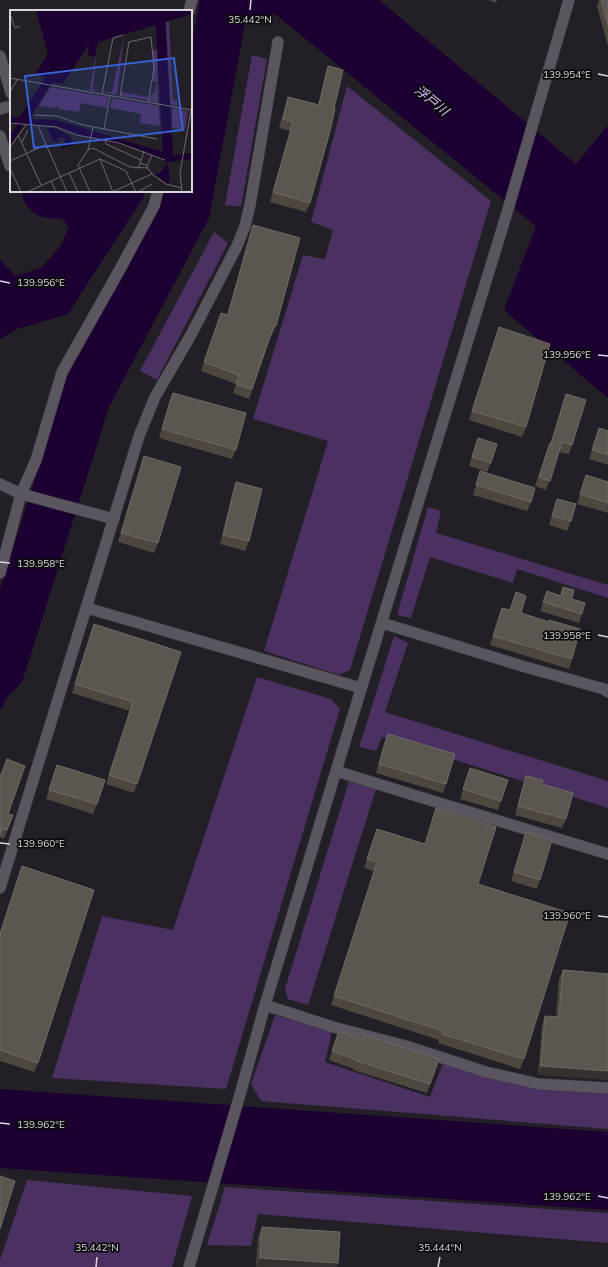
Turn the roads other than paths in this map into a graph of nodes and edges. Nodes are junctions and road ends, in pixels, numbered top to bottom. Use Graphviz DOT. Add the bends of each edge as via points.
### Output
graph roads {
  1 [pos="192,0"];
  2 [pos="568,0"];
  3 [pos="189,10"];
  4 [pos="278,42"];
  5 [pos="0,56"];
  6 [pos="10,90"];
  7 [pos="10,106"];
  8 [pos="0,109"];
  9 [pos="0,136"];
  10 [pos="10,166"];
  11 [pos="158,192"];
  12 [pos="0,484"];
  13 [pos="21,494"];
  14 [pos="114,519"];
  15 [pos="0,573"];
  16 [pos="87,608"];
  17 [pos="382,623"];
  18 [pos="361,688"];
  19 [pos="608,692"];
  20 [pos="336,771"];
  21 [pos="608,854"];
  22 [pos="0,888"];
  23 [pos="265,1005"];
  24 [pos="608,1088"];
  25 [pos="189,1267"];
  1 -- 3 [label="street"];
  2 -- 17 [label="street" via="506,216"];
  4 -- 14 [label="street" via="245,226 192,333 155,397 139,436"];
  5 -- 6 [label="street"];
  7 -- 8 [label="street"];
  9 -- 10 [label="street"];
  11 -- 13 [label="street" via="154,206 62,372 36,460"];
  12 -- 13 [label="street"];
  13 -- 14 [label="street"];
  13 -- 15 [label="street"];
  14 -- 16 [label="street"];
  16 -- 18 [label="street"];
  16 -- 22 [label="street"];
  17 -- 18 [label="street"];
  17 -- 19 [label="street"];
  18 -- 20 [label="street"];
  20 -- 21 [label="street"];
  20 -- 23 [label="street"];
  23 -- 24 [label="street" via="486,1072 539,1084"];
  23 -- 25 [label="street"];
}
